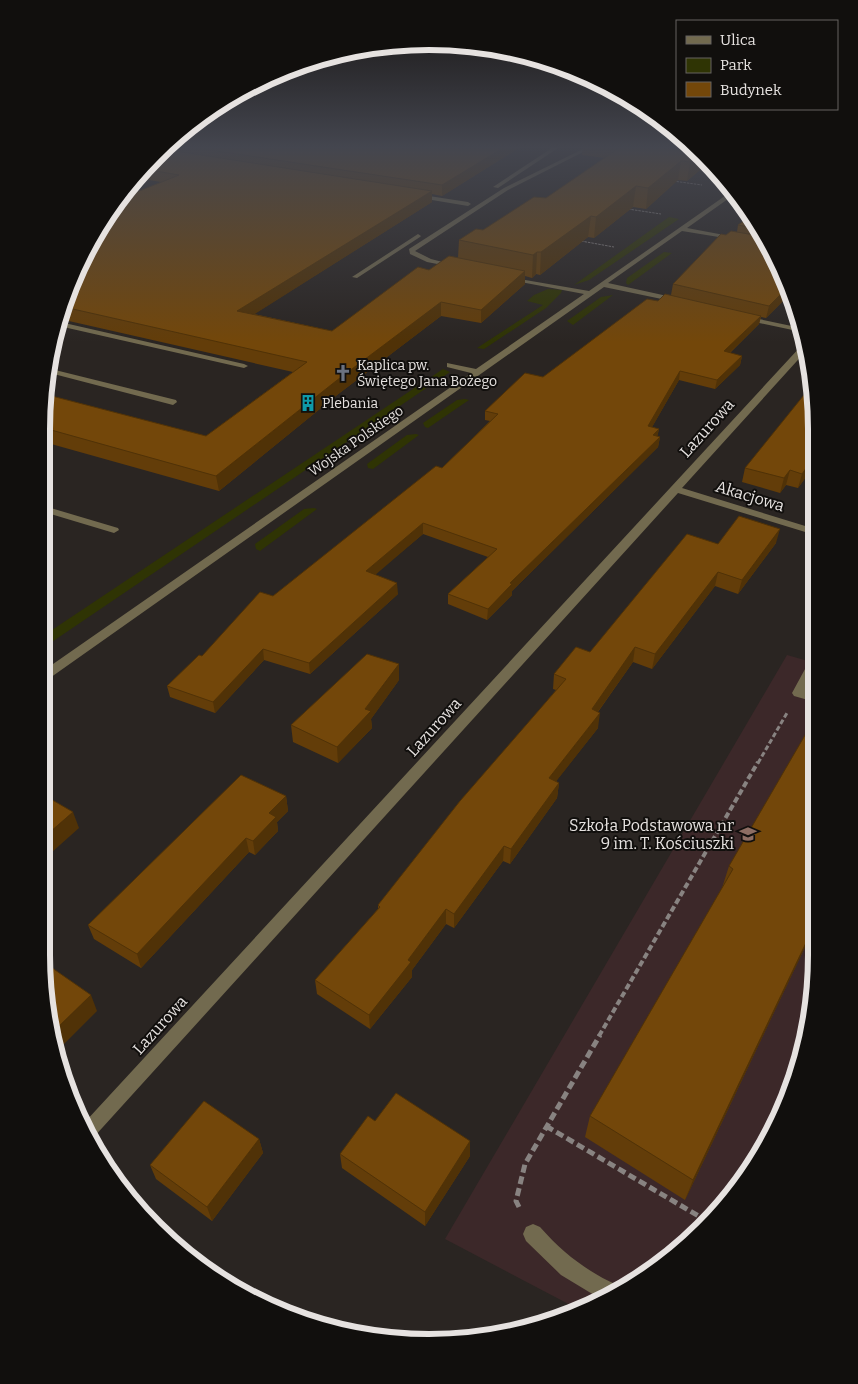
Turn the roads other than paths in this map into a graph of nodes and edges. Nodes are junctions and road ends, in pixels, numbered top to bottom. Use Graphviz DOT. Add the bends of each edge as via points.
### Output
graph roads {
  1 [pos="470,213"];
  2 [pos="705,213"];
  3 [pos="681,229"];
  4 [pos="420,235"];
  5 [pos="742,240"];
  6 [pos="462,268"];
  7 [pos="500,276"];
  8 [pos="355,277"];
  9 [pos="602,284"];
  10 [pos="590,293"];
  11 [pos="686,303"];
  12 [pos="734,314"];
  13 [pos="65,325"];
  14 [pos="794,328"];
  15 [pos="800,352"];
  16 [pos="450,365"];
  17 [pos="244,366"];
  18 [pos="54,372"];
  19 [pos="479,372"];
  20 [pos="173,402"];
  21 [pos="675,489"];
  22 [pos="50,511"];
  23 [pos="114,530"];
  24 [pos="808,530"];
  25 [pos="50,672"];
  26 [pos="808,674"];
  27 [pos="808,696"];
  28 [pos="92,1128"];
  29 [pos="533,1234"];
  30 [pos="606,1290"];
  1 -- 6 [label="street" via="411,252 416,257"];
  2 -- 3 [label="street, Wojska Polskiego"];
  3 -- 5 [label="street"];
  3 -- 9 [label="street, Wojska Polskiego"];
  4 -- 8 [label="street"];
  7 -- 10 [label="street"];
  9 -- 10 [label="street, Wojska Polskiego"];
  9 -- 11 [label="street"];
  10 -- 19 [label="street, Wojska Polskiego"];
  12 -- 14 [label="street"];
  13 -- 17 [label="street"];
  15 -- 21 [label="street, Lazurowa"];
  16 -- 19 [label="street"];
  18 -- 20 [label="street"];
  19 -- 25 [label="street, Wojska Polskiego"];
  21 -- 24 [label="street, Akacjowa"];
  21 -- 28 [label="street, Lazurowa"];
  22 -- 23 [label="street"];
  26 -- 27 [label="street" via="798,693"];
  29 -- 30 [label="street" via="566,1268"];
}
